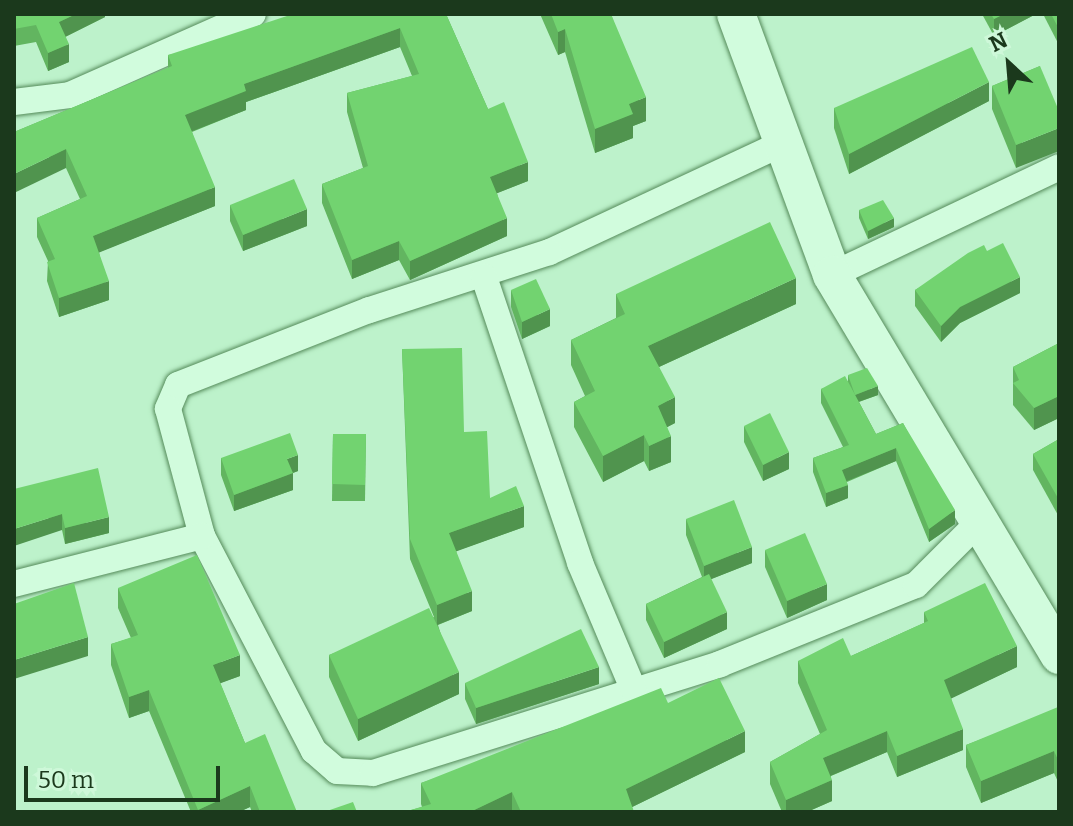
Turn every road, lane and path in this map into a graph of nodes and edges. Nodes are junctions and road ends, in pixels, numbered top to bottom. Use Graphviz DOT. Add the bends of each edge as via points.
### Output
graph roads {
  1 [pos="253,14"];
  2 [pos="736,14"];
  3 [pos="204,23"];
  4 [pos="14,102"];
  5 [pos="781,144"];
  6 [pos="1059,167"];
  7 [pos="832,275"];
  8 [pos="484,277"];
  9 [pos="977,524"];
  10 [pos="202,536"];
  11 [pos="14,584"];
  12 [pos="1059,655"];
  13 [pos="634,691"];
  1 -- 3 [label="street"];
  2 -- 5 [label="street"];
  3 -- 4 [label="street" via="70,95"];
  5 -- 7 [label="street"];
  5 -- 8 [label="street"];
  6 -- 7 [label="street"];
  7 -- 9 [label="street"];
  8 -- 10 [label="street" via="369,310 178,385 168,409"];
  8 -- 13 [label="street" via="580,563"];
  9 -- 12 [label="street"];
  9 -- 13 [label="street" via="916,585"];
  10 -- 11 [label="street"];
  10 -- 13 [label="street" via="314,751 337,771 373,773"];
}
